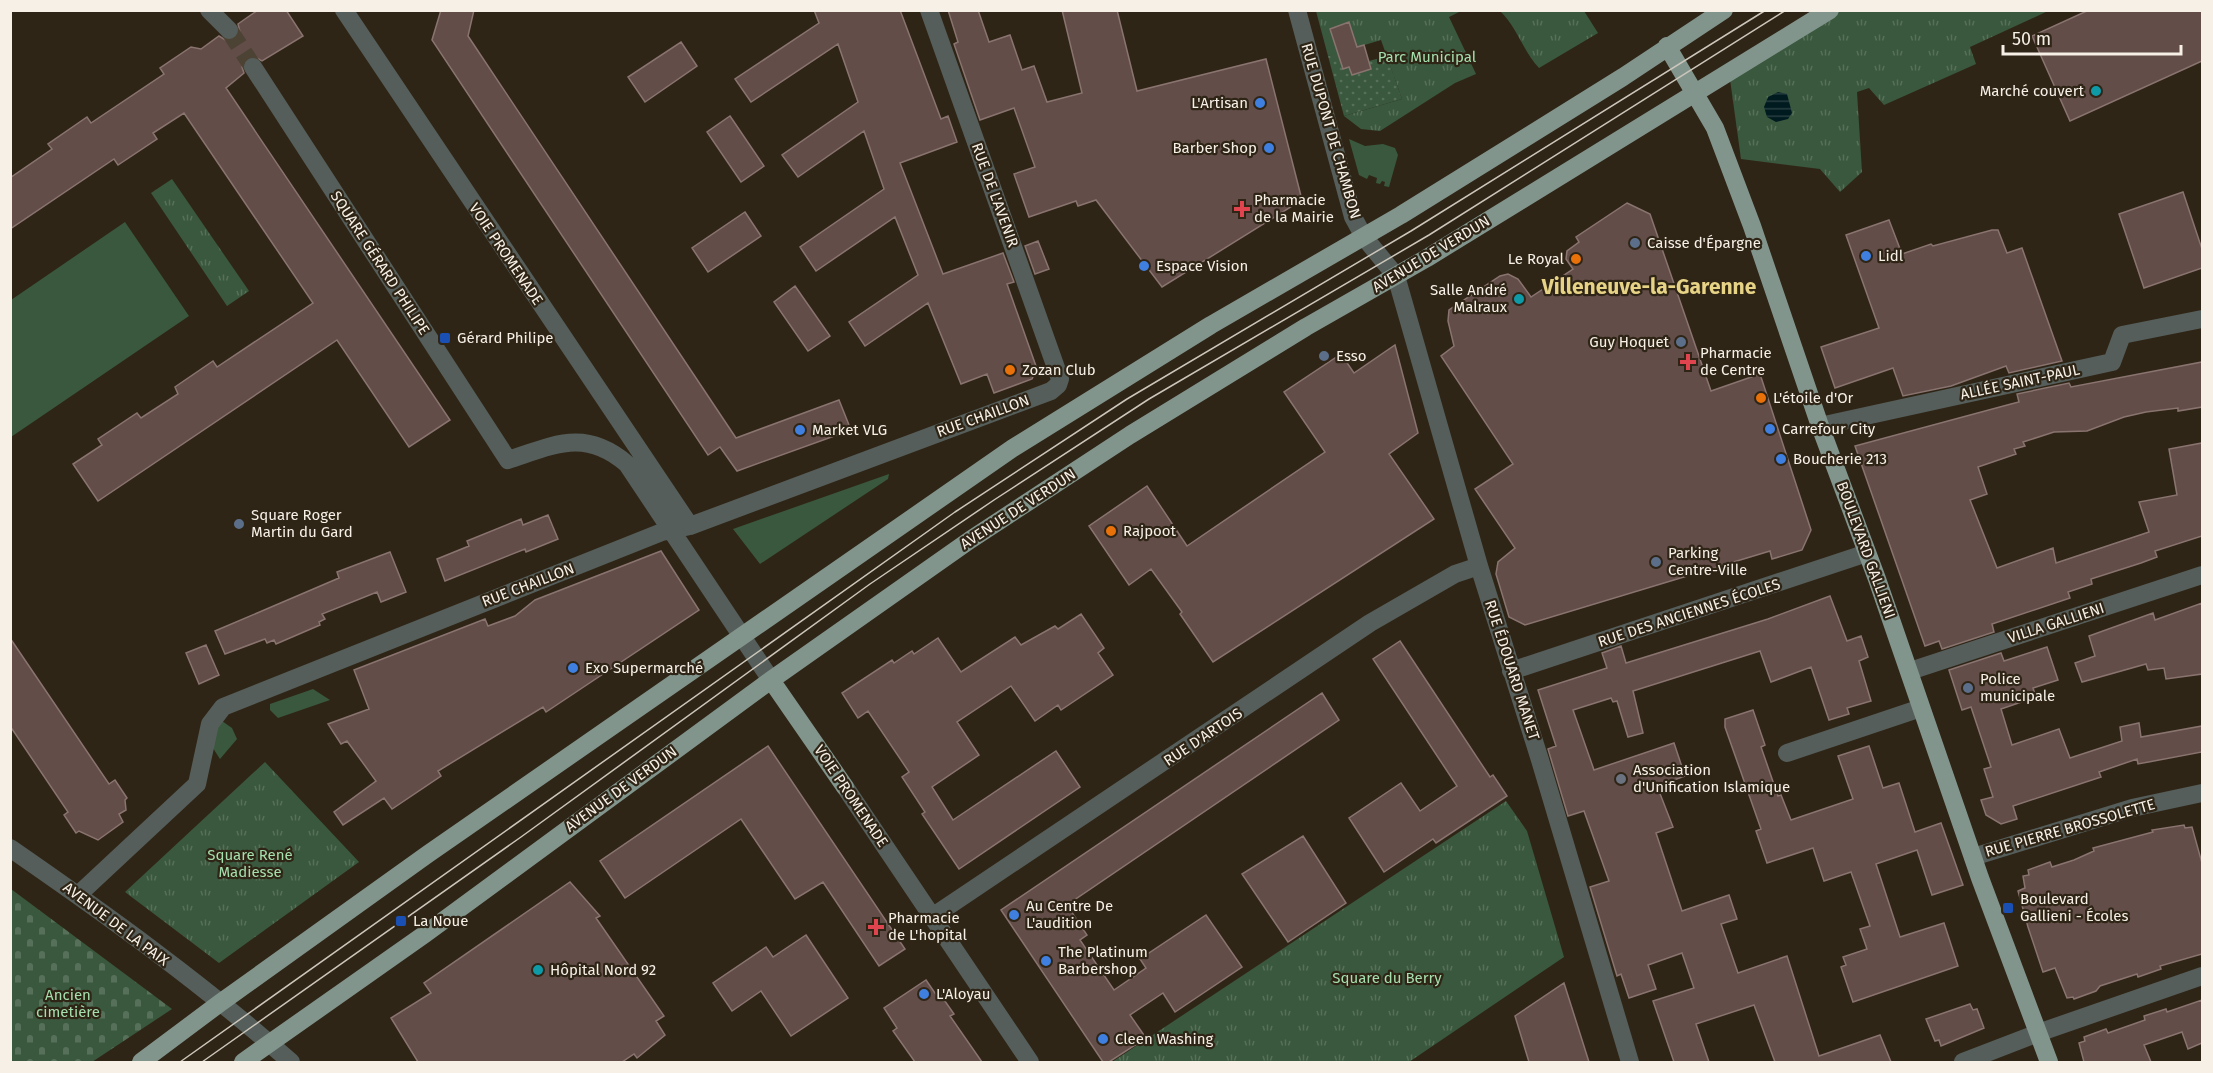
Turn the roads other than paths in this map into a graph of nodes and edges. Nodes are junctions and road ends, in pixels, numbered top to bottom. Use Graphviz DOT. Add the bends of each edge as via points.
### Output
graph roads {
  1 [pos="209,10"];
  2 [pos="344,10"];
  3 [pos="929,10"];
  4 [pos="1297,10"];
  5 [pos="1724,10"];
  6 [pos="1830,10"];
  7 [pos="229,30"];
  8 [pos="1667,46"];
  9 [pos="253,67"];
  10 [pos="1695,92"];
  11 [pos="1364,237"];
  12 [pos="1396,276"];
  13 [pos="2202,319"];
  14 [pos="1060,379"];
  15 [pos="1820,426"];
  16 [pos="681,528"];
  17 [pos="1867,553"];
  18 [pos="1479,566"];
  19 [pos="2202,575"];
  20 [pos="742,636"];
  21 [pos="1510,671"];
  22 [pos="1910,671"];
  23 [pos="771,680"];
  24 [pos="1921,708"];
  25 [pos="1787,753"];
  26 [pos="845,787"];
  27 [pos="2202,794"];
  28 [pos="10,848"];
  29 [pos="1973,857"];
  30 [pos="78,895"];
  31 [pos="932,917"];
  32 [pos="2202,976"];
  33 [pos="220,1003"];
  34 [pos="2038,1033"];
  35 [pos="270,1044"];
  36 [pos="141,1062"];
  37 [pos="243,1062"];
  38 [pos="291,1062"];
  39 [pos="1030,1062"];
  40 [pos="1630,1062"];
  41 [pos="1963,1062"];
  42 [pos="2049,1062"];
  1 -- 7 [label="street"];
  2 -- 16 [label="street, VOIE PROMENADE"];
  3 -- 14 [label="street, RUE DE L'AVENIR"];
  4 -- 11 [label="street, RUE DUPONT DE CHAMBON" via="1353,217"];
  5 -- 8 [label="main road"];
  6 -- 10 [label="main road, AVENUE DE VERDUN"];
  8 -- 10 [label="main road, BOULEVARD GALLIENI"];
  8 -- 11 [label="main road"];
  9 -- 16 [label="street, SQUARE GÉRARD PHILIPE" via="508,460 564,442 599,445 627,464"];
  10 -- 12 [label="main road, AVENUE DE VERDUN"];
  10 -- 15 [label="main road, BOULEVARD GALLIENI" via="1715,128 1752,226"];
  11 -- 12 [label="street, RUE DUPONT DE CHAMBON"];
  11 -- 20 [label="main road" via="1202,330 1013,448"];
  12 -- 18 [label="street, RUE ÉDOUARD MANET"];
  12 -- 23 [label="main road, AVENUE DE VERDUN" via="1130,435 970,540"];
  13 -- 15 [label="street, ALLÉE SAINT-PAUL" via="2122,335 2112,362"];
  14 -- 16 [label="street, RUE CHAILLON" via="1050,391"];
  15 -- 17 [label="main road, BOULEVARD GALLIENI"];
  16 -- 20 [label="street, VOIE PROMENADE"];
  16 -- 30 [label="street, RUE CHAILLON" via="223,707 210,724 197,784"];
  17 -- 21 [label="street, RUE DES ANCIENNES ÉCOLES"];
  17 -- 22 [label="main road, BOULEVARD GALLIENI"];
  18 -- 21 [label="street, RUE ÉDOUARD MANET"];
  18 -- 31 [label="street, RUE D'ARTOIS" via="1455,574 1370,623"];
  19 -- 22 [label="street, VILLA GALLIENI"];
  20 -- 23 [label="street, VOIE PROMENADE"];
  20 -- 33 [label="main road"];
  21 -- 40 [label="street, RUE ÉDOUARD MANET"];
  22 -- 24 [label="main road, BOULEVARD GALLIENI"];
  23 -- 26 [label="main road, VOIE PROMENADE"];
  23 -- 35 [label="main road, AVENUE DE VERDUN"];
  24 -- 25 [label="street"];
  24 -- 29 [label="main road, BOULEVARD GALLIENI"];
  26 -- 31 [label="street, VOIE PROMENADE"];
  27 -- 29 [label="street, RUE PIERRE BROSSOLETTE" via="2132,808"];
  28 -- 30 [label="street, AVENUE DE LA PAIX"];
  29 -- 34 [label="main road, BOULEVARD GALLIENI"];
  30 -- 33 [label="street, AVENUE DE LA PAIX"];
  31 -- 39 [label="street, VOIE PROMENADE"];
  32 -- 34 [label="street"];
  33 -- 35 [label="street, AVENUE DE LA PAIX"];
  33 -- 36 [label="main road"];
  34 -- 41 [label="street"];
  34 -- 42 [label="main road, BOULEVARD GALLIENI"];
  35 -- 37 [label="main road, AVENUE DE VERDUN"];
  35 -- 38 [label="street, AVENUE DE LA PAIX"];
}
